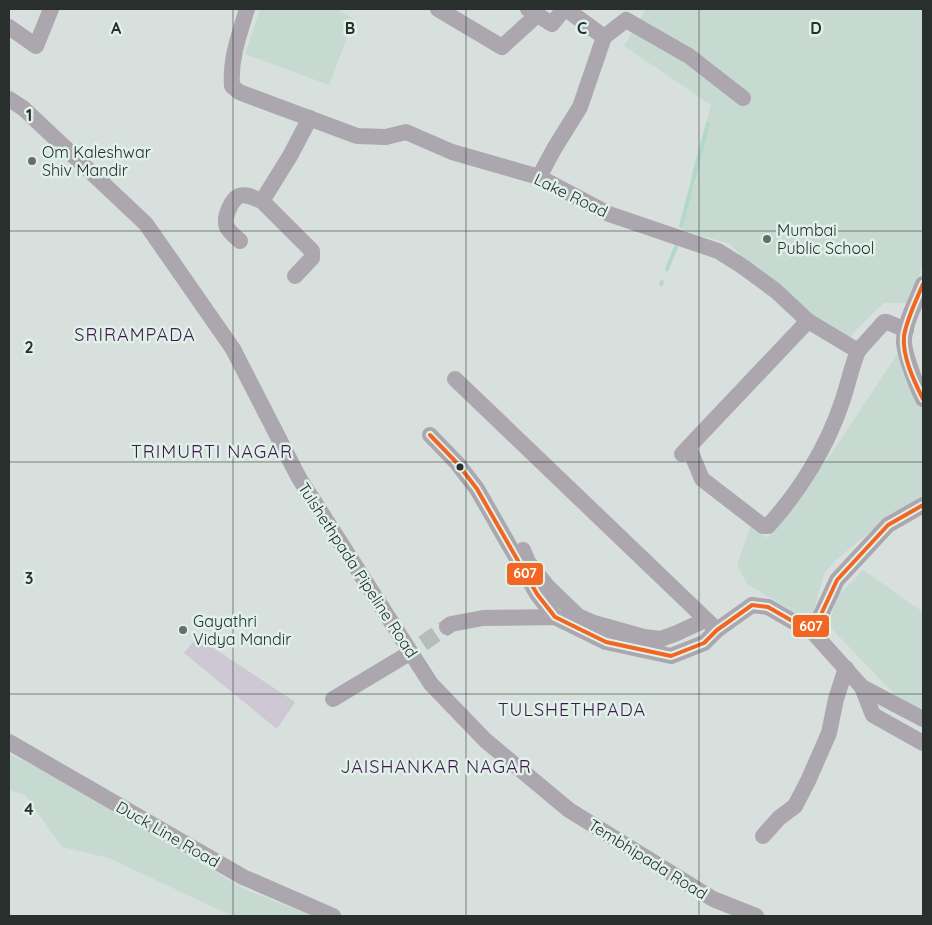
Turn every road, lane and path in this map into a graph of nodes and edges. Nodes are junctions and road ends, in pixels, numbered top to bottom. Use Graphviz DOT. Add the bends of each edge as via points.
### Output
graph roads {
  1 [pos="51,9"];
  2 [pos="247,9"];
  3 [pos="438,9"];
  4 [pos="565,9"];
  5 [pos="533,12"];
  6 [pos="9,27"];
  7 [pos="604,37"];
  8 [pos="743,98"];
  9 [pos="9,99"];
  10 [pos="310,118"];
  11 [pos="540,177"];
  12 [pos="262,202"];
  13 [pos="240,241"];
  14 [pos="295,276"];
  15 [pos="923,284"];
  16 [pos="808,322"];
  17 [pos="906,330"];
  18 [pos="858,351"];
  19 [pos="455,379"];
  20 [pos="923,399"];
  21 [pos="430,435"];
  22 [pos="923,505"];
  23 [pos="523,550"];
  24 [pos="555,616"];
  25 [pos="711,625"];
  26 [pos="447,627"];
  27 [pos="809,628"];
  28 [pos="846,668"];
  29 [pos="431,684"];
  30 [pos="862,687"];
  31 [pos="333,699"];
  32 [pos="923,719"];
  33 [pos="9,742"];
  34 [pos="923,743"];
  35 [pos="569,810"];
  36 [pos="763,836"];
  37 [pos="333,916"];
  38 [pos="756,916"];
  1 -- 6 [label="street" via="36,46"];
  2 -- 10 [label="street, Lake Road" via="233,55 232,86 239,92"];
  3 -- 5 [label="street" via="502,47"];
  4 -- 5 [label="street" via="552,24"];
  4 -- 7 [label="street"];
  7 -- 8 [label="street" via="626,20 689,56"];
  7 -- 11 [label="street" via="580,107"];
  9 -- 29 [label="street, Tulshethpada Pipeline Road" via="29,113 146,224 233,349 299,478"];
  10 -- 11 [label="street, Lake Road" via="357,136 386,137 406,132 452,152"];
  10 -- 12 [label="street"];
  11 -- 16 [label="street, Lake Road" via="609,214 718,251 776,291"];
  12 -- 13 [label="street" via="248,195 232,202 227,228"];
  12 -- 14 [label="street" via="312,251 312,258"];
  15 -- 17 [label="street"];
  16 -- 18 [label="street, Lake Road"];
  16 -- 18 [label="street" via="685,452 702,479 763,526 768,526 796,490 825,446"];
  17 -- 18 [label="street" via="884,322"];
  17 -- 20 [label="street" via="904,344"];
  19 -- 25 [label="street"];
  21 -- 24 [label="street" via="476,488 537,594"];
  22 -- 27 [label="street" via="888,525 837,580 818,621"];
  23 -- 25 [label="street" via="547,586 578,616 594,623 661,639"];
  24 -- 25 [label="street" via="606,642 671,656 704,643"];
  24 -- 26 [label="street" via="483,618"];
  25 -- 27 [label="street" via="752,605 768,607"];
  27 -- 28 [label="street"];
  28 -- 30 [label="street"];
  28 -- 36 [label="street" via="829,733 808,781 795,806"];
  29 -- 31 [label="street" via="420,680 400,659"];
  29 -- 35 [label="street, Tulshethpada Pipeline Road" via="485,740"];
  30 -- 32 [label="street"];
  30 -- 34 [label="street" via="873,715"];
  33 -- 37 [label="street, Duck Line Road" via="243,877"];
  35 -- 38 [label="street, Tembhipada Road" via="713,899"];
}
